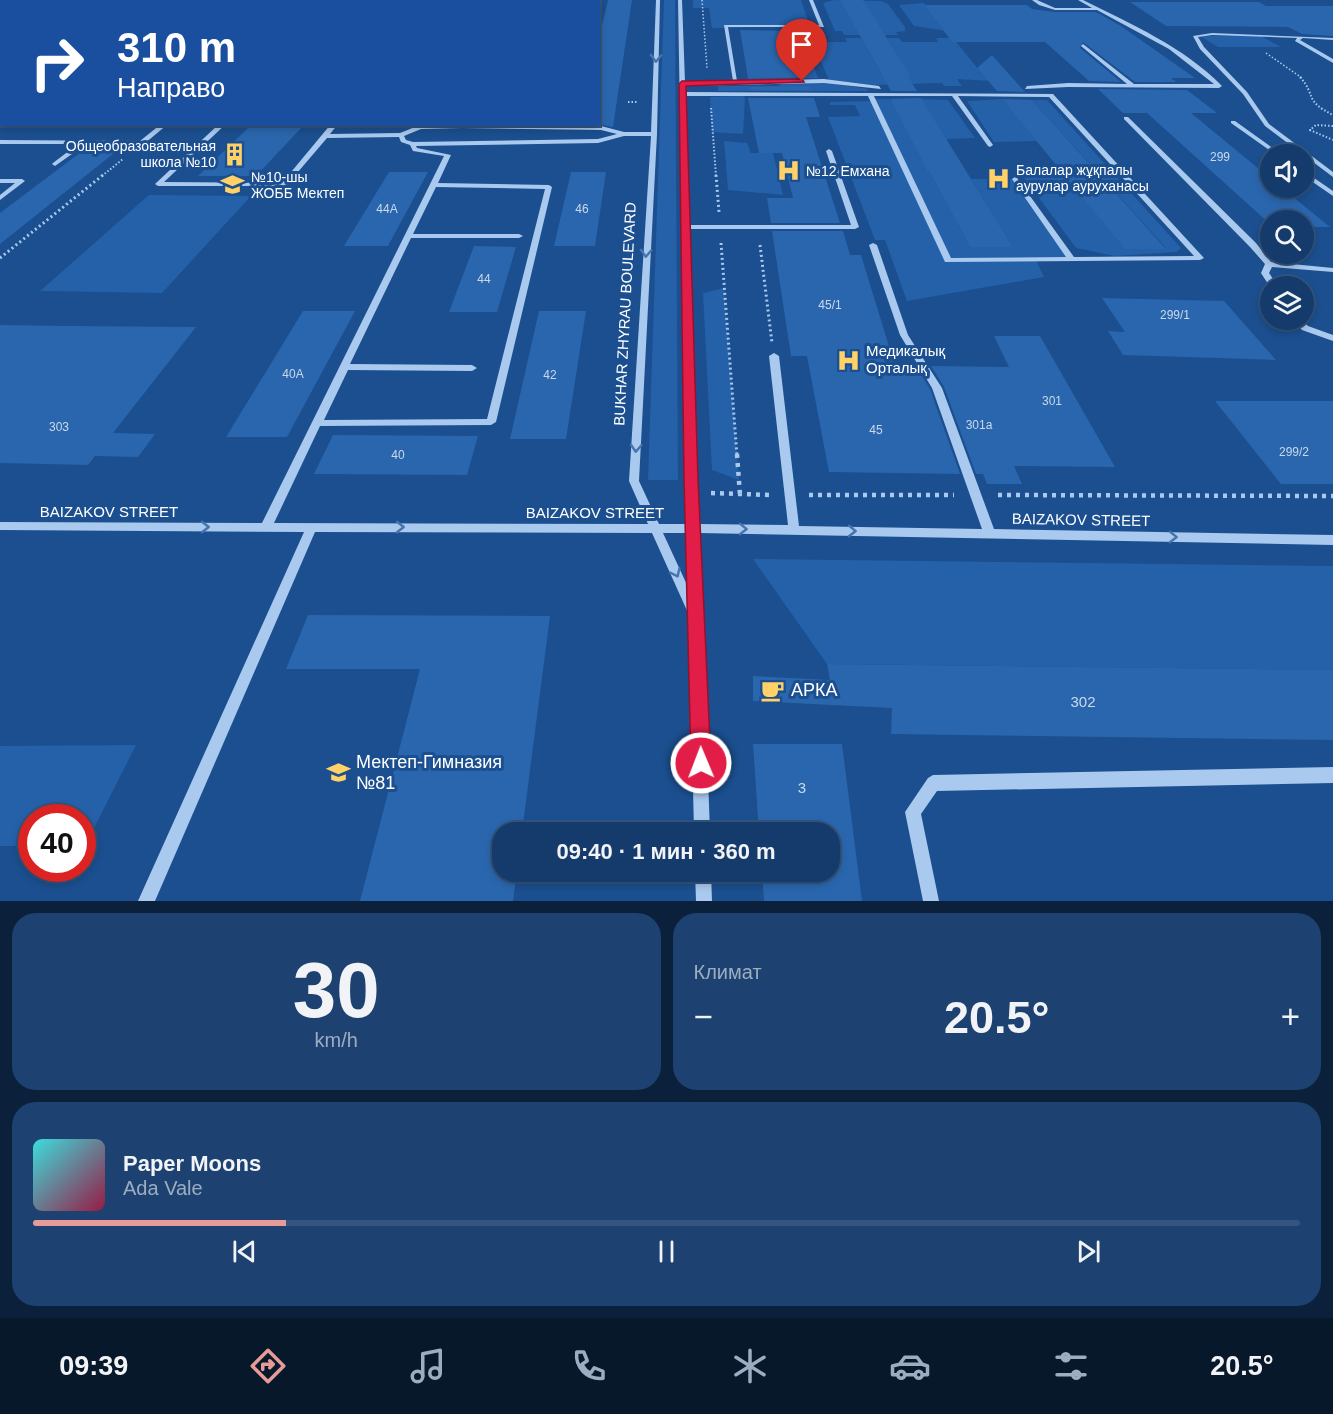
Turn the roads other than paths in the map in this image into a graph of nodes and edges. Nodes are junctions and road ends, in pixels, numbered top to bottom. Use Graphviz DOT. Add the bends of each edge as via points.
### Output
graph roads {
  1 [pos="658,0"];
  2 [pos="680,0"];
  3 [pos="811,0"];
  4 [pos="1034,0"];
  5 [pos="1080,0"];
  6 [pos="1099,9"];
  7 [pos="1302,37"];
  8 [pos="1333,39"];
  9 [pos="1083,45"];
  10 [pos="1333,61"];
  11 [pos="735,81"];
  12 [pos="682,84"];
  13 [pos="1133,86"];
  14 [pos="682,94"];
  15 [pos="870,94"];
  16 [pos="954,94"];
  17 [pos="1126,118"];
  18 [pos="1233,122"];
  19 [pos="163,126"];
  20 [pos="222,126"];
  21 [pos="333,126"];
  22 [pos="624,134"];
  23 [pos="654,134"];
  24 [pos="401,135"];
  25 [pos="325,136"];
  26 [pos="0,142"];
  27 [pos="84,143"];
  28 [pos="412,144"];
  29 [pos="1264,144"];
  30 [pos="990,145"];
  31 [pos="829,151"];
  32 [pos="56,164"];
  33 [pos="1333,175"];
  34 [pos="1015,179"];
  35 [pos="1314,180"];
  36 [pos="0,181"];
  37 [pos="434,185"];
  38 [pos="1333,194"];
  39 [pos="0,198"];
  40 [pos="685,227"];
  41 [pos="409,236"];
  42 [pos="519,236"];
  43 [pos="873,245"];
  44 [pos="1260,253"];
  45 [pos="1072,259"];
  46 [pos="1269,264"];
  47 [pos="1333,270"];
  48 [pos="1267,276"];
  49 [pos="1311,330"];
  50 [pos="1333,338"];
  51 [pos="774,356"];
  52 [pos="346,366"];
  53 [pos="472,368"];
  54 [pos="318,423"];
  55 [pos="0,526"];
  56 [pos="312,526"];
  57 [pos="266,527"];
  58 [pos="656,529"];
  59 [pos="693,529"];
  60 [pos="794,530"];
  61 [pos="990,534"];
  62 [pos="1333,540"];
  63 [pos="696,617"];
  64 [pos="1333,775"];
  65 [pos="702,822"];
  66 [pos="703,882"];
  67 [pos="146,901"];
  68 [pos="704,901"];
  69 [pos="931,901"];
  1 -- 23 [label="street, BUKHAR ZHYRAU BOULEVARD, one-way"];
  2 -- 12 [label="street, BUKHAR ZHYRAU BOULEVARD"];
  3 -- 11 [label="street" via="822,26 726,26"];
  4 -- 6 [label="street" via="1051,9"];
  5 -- 6 [label="street"];
  6 -- 13 [label="street" via="1149,35 1220,86"];
  7 -- 8 [label="street"];
  7 -- 10 [label="street" via="1297,40"];
  7 -- 33 [label="street" via="1195,36 1245,93 1267,125"];
  9 -- 13 [label="street"];
  11 -- 12 [label="street"];
  11 -- 13 [label="street" via="824,81 875,88"];
  12 -- 14 [label="street, BUKHAR ZHYRAU BOULEVARD"];
  14 -- 15 [label="street"];
  14 -- 40 [label="street, BUKHAR ZHYRAU BOULEVARD"];
  15 -- 16 [label="street"];
  15 -- 45 [label="street" via="948,260"];
  16 -- 30 [label="street"];
  16 -- 45 [label="street" via="1051,95 1200,258"];
  17 -- 44 [label="street"];
  18 -- 29 [label="street"];
  19 -- 27 [label="street" via="142,143"];
  20 -- 25 [label="street" via="158,183 284,185"];
  21 -- 25 [label="street"];
  22 -- 23 [label="street"];
  22 -- 24 [label="street" via="600,128 462,126 420,127"];
  22 -- 28 [label="street" via="598,141"];
  23 -- 58 [label="street, BUKHAR ZHYRAU BOULEVARD, one-way" via="634,482"];
  24 -- 25 [label="street"];
  24 -- 28 [label="street" via="403,141"];
  26 -- 27 [label="street"];
  27 -- 32 [label="street"];
  28 -- 37 [label="street" via="415,150 448,155"];
  31 -- 40 [label="street" via="855,227"];
  34 -- 45 [label="street"];
  35 -- 38 [label="street"];
  36 -- 39 [label="street" via="22,181"];
  37 -- 41 [label="street"];
  37 -- 54 [label="street" via="549,187 491,422"];
  40 -- 59 [label="street, BUKHAR ZHYRAU BOULEVARD"];
  41 -- 42 [label="street"];
  41 -- 52 [label="street"];
  43 -- 61 [label="street" via="904,335 937,388"];
  46 -- 47 [label="street"];
  46 -- 48 [label="street"];
  49 -- 50 [label="street"];
  51 -- 60 [label="street"];
  52 -- 53 [label="street"];
  52 -- 54 [label="street"];
  54 -- 57 [label="street"];
  55 -- 57 [label="street, BAIZAKOV STREET, one-way"];
  56 -- 57 [label="street, BAIZAKOV STREET"];
  56 -- 58 [label="street, BAIZAKOV STREET, one-way"];
  56 -- 67 [label="street"];
  58 -- 59 [label="street, BAIZAKOV STREET"];
  58 -- 63 [label="street, BUKHAR ZHYRAU BOULEVARD, one-way"];
  59 -- 60 [label="street, BAIZAKOV STREET, one-way"];
  59 -- 63 [label="street, BUKHAR ZHYRAU BOULEVARD"];
  60 -- 61 [label="street, BAIZAKOV STREET, one-way"];
  61 -- 62 [label="street, BAIZAKOV STREET, one-way"];
  63 -- 65 [label="street, BUKHAR ZHYRAU BOULEVARD"];
  64 -- 69 [label="street" via="933,783 913,812"];
  66 -- 68 [label="street"];
}
